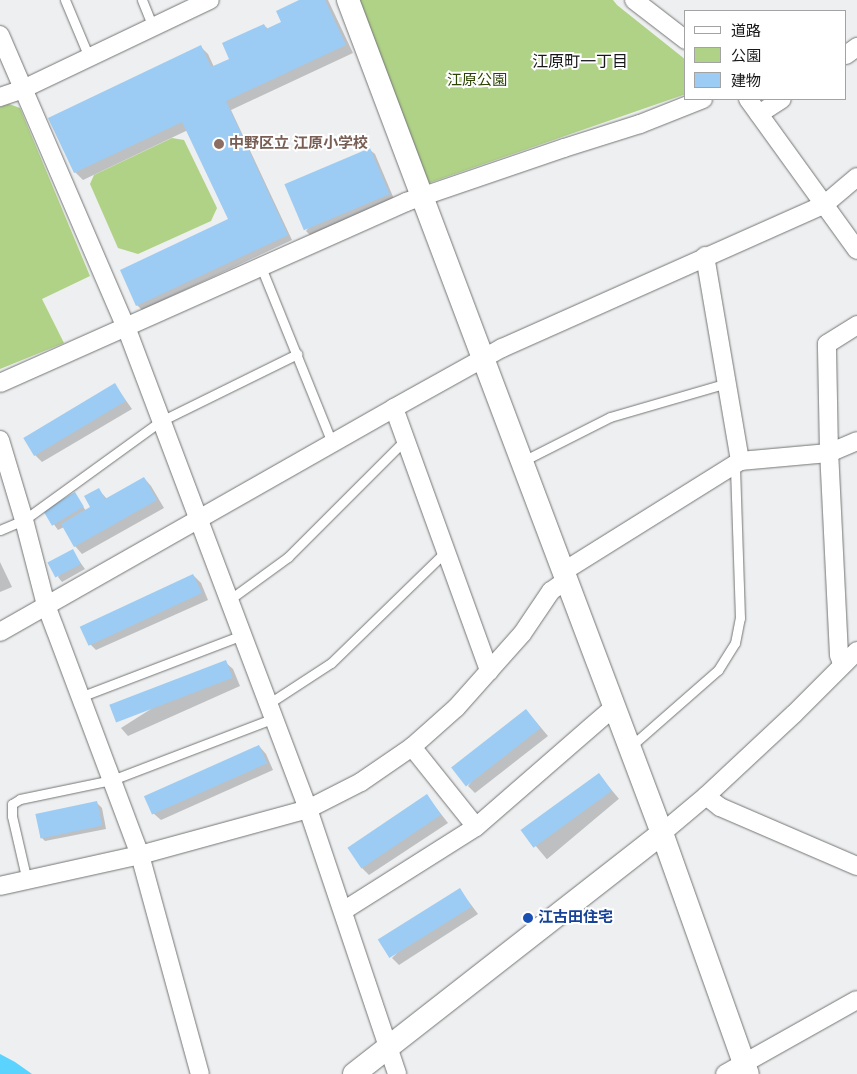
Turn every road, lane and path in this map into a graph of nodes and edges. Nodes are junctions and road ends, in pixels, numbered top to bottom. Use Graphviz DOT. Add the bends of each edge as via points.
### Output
graph roads {
  1 [pos="66,0"];
  2 [pos="142,0"];
  3 [pos="210,0"];
  4 [pos="348,0"];
  5 [pos="634,0"];
  6 [pos="152,27"];
  7 [pos="0,35"];
  8 [pos="684,38"];
  9 [pos="89,58"];
  10 [pos="23,89"];
  11 [pos="0,97"];
  12 [pos="701,100"];
  13 [pos="749,100"];
  14 [pos="780,100"];
  15 [pos="759,114"];
  16 [pos="857,178"];
  17 [pos="422,197"];
  18 [pos="825,204"];
  19 [pos="857,250"];
  20 [pos="705,256"];
  21 [pos="261,267"];
  22 [pos="857,325"];
  23 [pos="126,327"];
  24 [pos="297,354"];
  25 [pos="484,358"];
  26 [pos="0,383"];
  27 [pos="727,383"];
  28 [pos="394,408"];
  29 [pos="161,421"];
  30 [pos="0,440"];
  31 [pos="405,440"];
  32 [pos="857,441"];
  33 [pos="332,443"];
  34 [pos="829,453"];
  35 [pos="522,461"];
  36 [pos="738,462"];
  37 [pos="198,519"];
  38 [pos="24,520"];
  39 [pos="0,530"];
  40 [pos="446,551"];
  41 [pos="565,576"];
  42 [pos="229,600"];
  43 [pos="46,605"];
  44 [pos="0,632"];
  45 [pos="242,634"];
  46 [pos="857,651"];
  47 [pos="842,664"];
  48 [pos="489,671"];
  49 [pos="80,697"];
  50 [pos="614,706"];
  51 [pos="271,711"];
  52 [pos="630,747"];
  53 [pos="412,748"];
  54 [pos="112,780"];
  55 [pos="706,796"];
  56 [pos="308,809"];
  57 [pos="476,827"];
  58 [pos="662,833"];
  59 [pos="140,855"];
  60 [pos="857,866"];
  61 [pos="27,881"];
  62 [pos="0,886"];
  63 [pos="342,911"];
  64 [pos="857,1000"];
  65 [pos="388,1047"];
  66 [pos="739,1071"];
  67 [pos="200,1074"];
  68 [pos="354,1074"];
  69 [pos="397,1074"];
  1 -- 9 [label="lane"];
  2 -- 6 [label="lane"];
  3 -- 6 [label="street"];
  4 -- 17 [label="street"];
  5 -- 8 [label="street"];
  6 -- 9 [label="street"];
  7 -- 10 [label="street"];
  9 -- 10 [label="street"];
  10 -- 11 [label="street"];
  10 -- 23 [label="street"];
  12 -- 17 [label="street" via="640,124"];
  13 -- 15 [label="street"];
  14 -- 15 [label="street"];
  15 -- 18 [label="street"];
  16 -- 18 [label="street"];
  17 -- 21 [label="street"];
  17 -- 25 [label="street"];
  18 -- 19 [label="street"];
  18 -- 20 [label="street"];
  20 -- 25 [label="street"];
  20 -- 27 [label="street"];
  21 -- 23 [label="street"];
  21 -- 24 [label="lane"];
  22 -- 34 [label="street" via="828,344"];
  23 -- 26 [label="street"];
  23 -- 29 [label="street"];
  24 -- 29 [label="lane"];
  24 -- 33 [label="lane"];
  25 -- 28 [label="street"];
  25 -- 35 [label="street"];
  27 -- 35 [label="lane" via="610,418"];
  27 -- 36 [label="street"];
  28 -- 31 [label="street"];
  28 -- 33 [label="street"];
  29 -- 37 [label="street"];
  29 -- 38 [label="lane"];
  30 -- 38 [label="street"];
  31 -- 40 [label="street"];
  31 -- 42 [label="lane" via="288,557"];
  32 -- 34 [label="street"];
  33 -- 37 [label="street"];
  34 -- 36 [label="street"];
  34 -- 47 [label="street"];
  35 -- 41 [label="street"];
  36 -- 41 [label="street"];
  36 -- 52 [label="lane" via="740,618 735,643 718,670"];
  37 -- 42 [label="street"];
  37 -- 43 [label="street"];
  38 -- 39 [label="lane"];
  38 -- 43 [label="street"];
  40 -- 48 [label="street"];
  40 -- 51 [label="lane" via="331,663"];
  41 -- 48 [label="street" via="551,590 522,634"];
  41 -- 50 [label="street"];
  42 -- 45 [label="street"];
  43 -- 44 [label="street"];
  43 -- 49 [label="street"];
  45 -- 49 [label="lane"];
  45 -- 51 [label="street"];
  46 -- 47 [label="street"];
  47 -- 55 [label="street"];
  48 -- 53 [label="street" via="456,708"];
  49 -- 54 [label="street"];
  50 -- 52 [label="street"];
  50 -- 57 [label="street"];
  51 -- 54 [label="lane"];
  51 -- 56 [label="street"];
  52 -- 58 [label="street"];
  53 -- 56 [label="street" via="361,782"];
  53 -- 57 [label="street"];
  54 -- 59 [label="street"];
  54 -- 61 [label="lane" via="20,799 12,804"];
  55 -- 58 [label="street"];
  55 -- 60 [label="street" via="720,807"];
  56 -- 59 [label="street"];
  56 -- 63 [label="street"];
  57 -- 63 [label="street"];
  58 -- 65 [label="street"];
  58 -- 66 [label="street"];
  59 -- 61 [label="street"];
  59 -- 67 [label="street"];
  61 -- 62 [label="street"];
  63 -- 65 [label="street"];
  64 -- 66 [label="street"];
  65 -- 68 [label="street"];
  65 -- 69 [label="street"];
}
